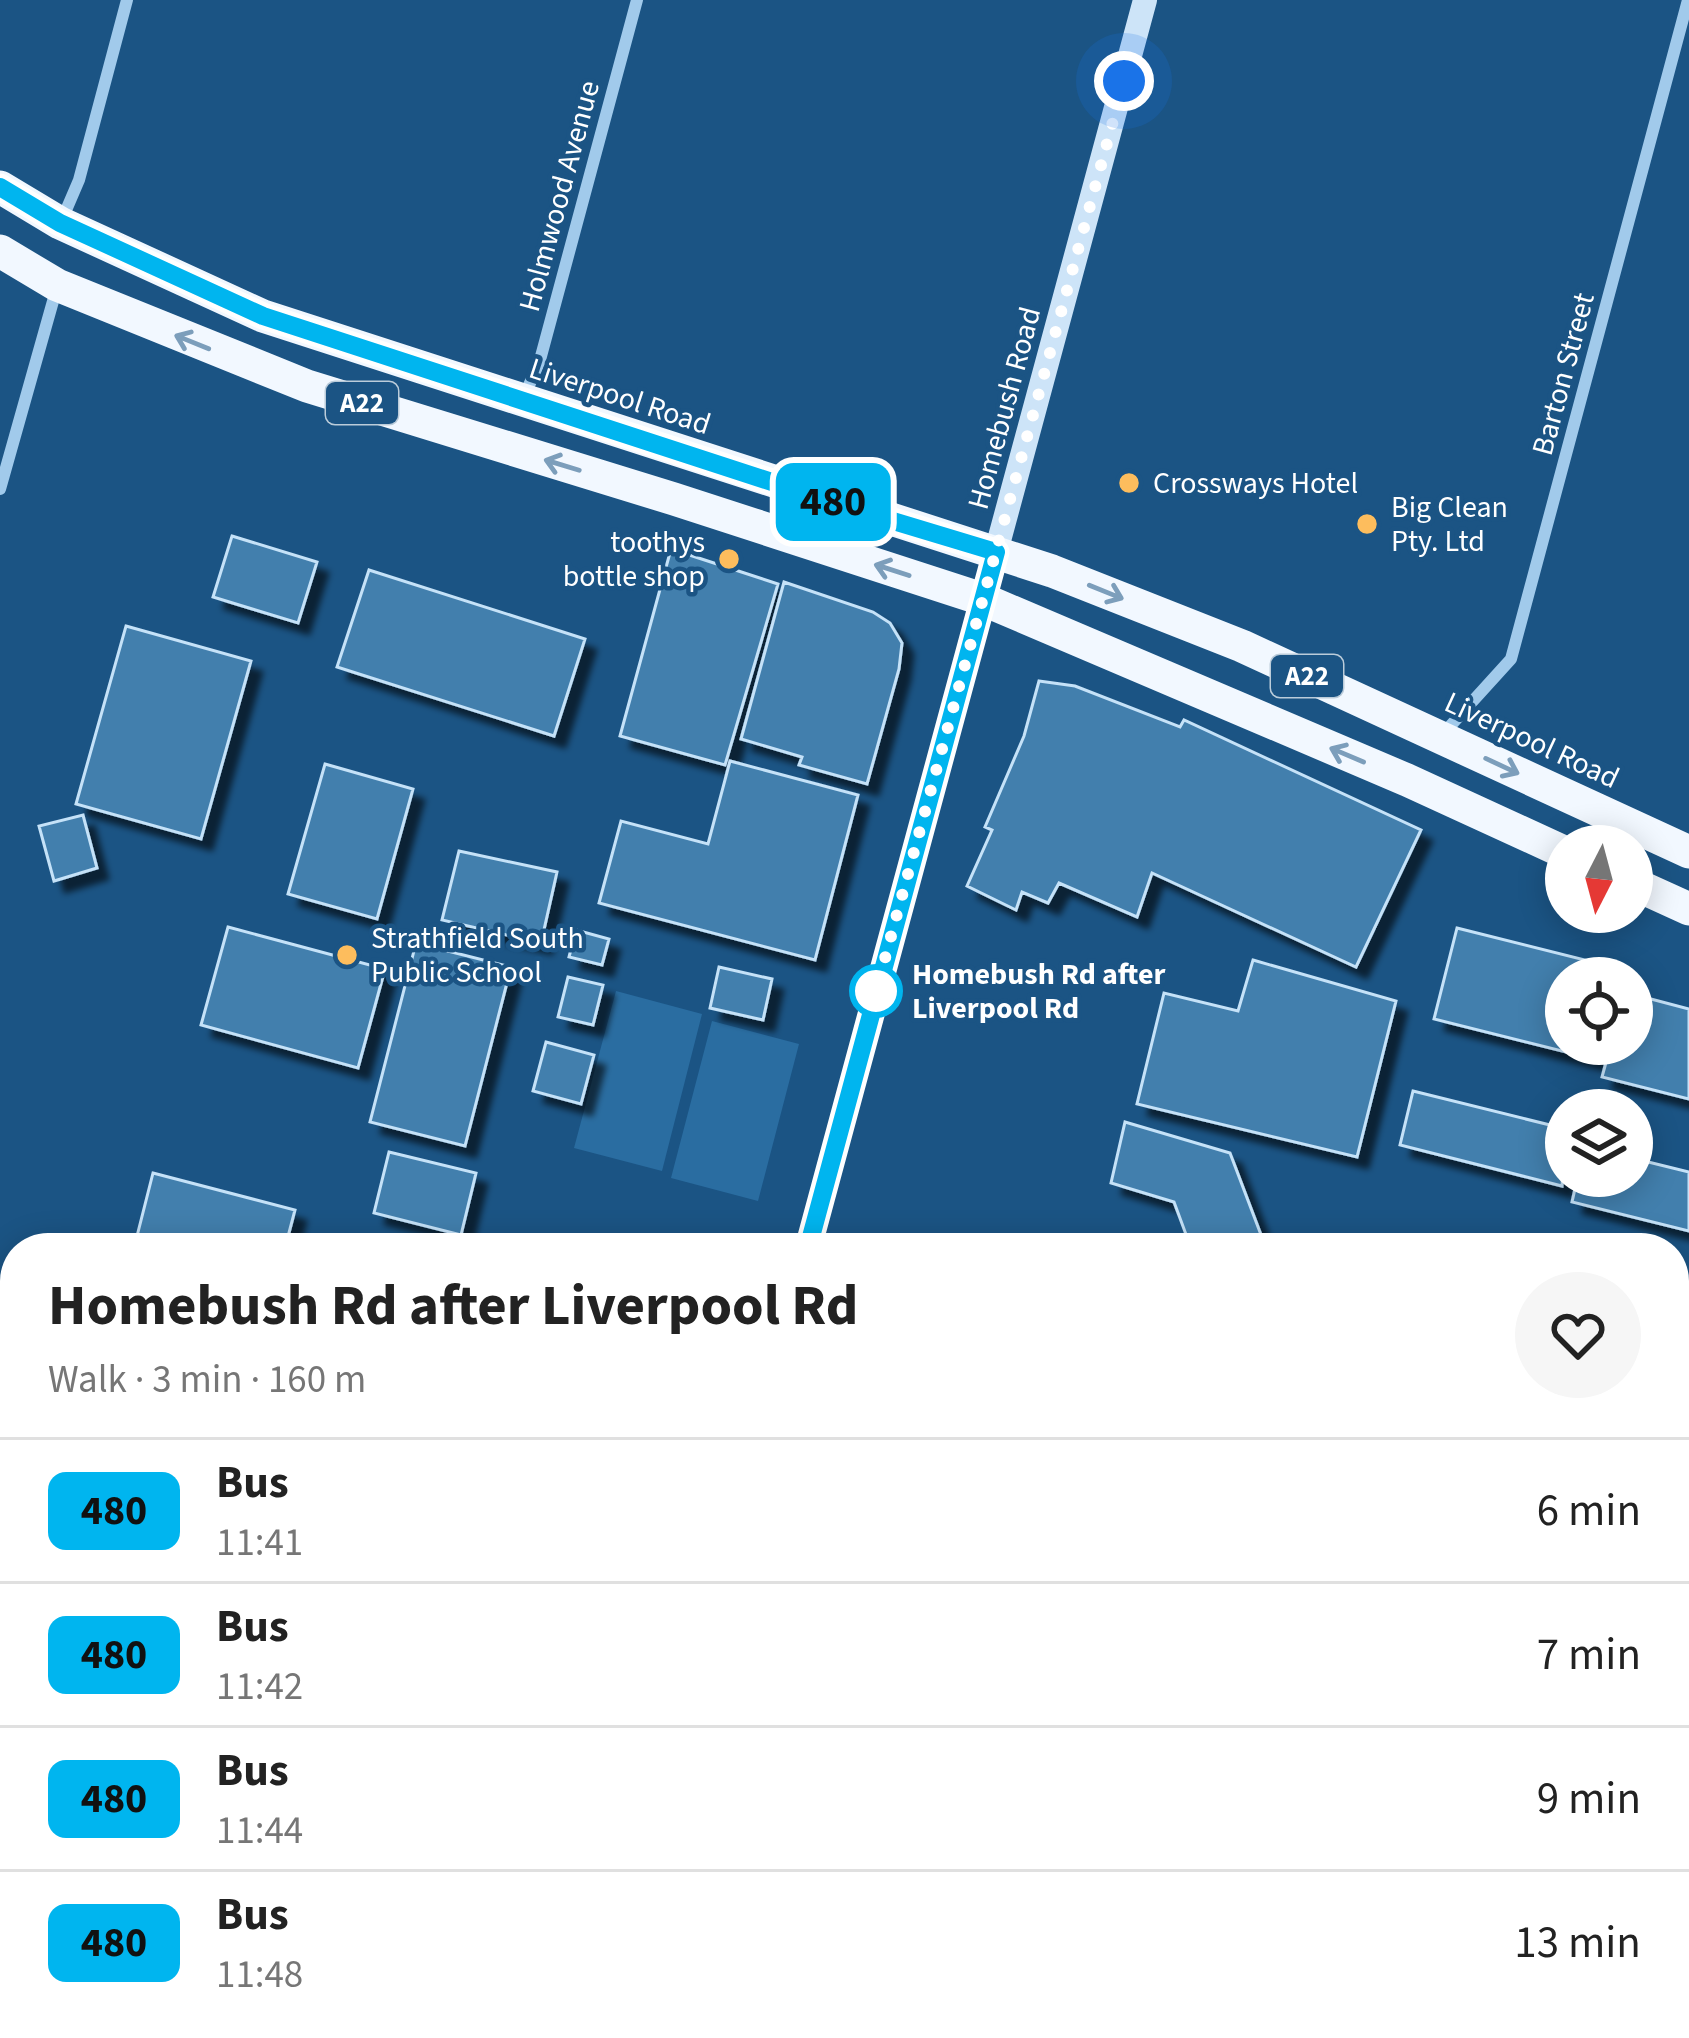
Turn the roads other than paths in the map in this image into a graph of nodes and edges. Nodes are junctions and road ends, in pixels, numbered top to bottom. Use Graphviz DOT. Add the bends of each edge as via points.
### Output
graph roads {
  1 [pos="127,0"];
  2 [pos="637,0"];
  3 [pos="1145,0"];
  4 [pos="1688,0"];
  5 [pos="0,187"];
  6 [pos="60,223"];
  7 [pos="0,251"];
  8 [pos="57,285"];
  9 [pos="522,402"];
  10 [pos="0,489"];
  11 [pos="996,552"];
  12 [pos="982,599"];
  13 [pos="1440,737"];
  14 [pos="1545,843"];
  15 [pos="1689,852"];
  16 [pos="1653,892"];
  17 [pos="1689,908"];
  18 [pos="812,1233"];
  1 -- 6 [label="street"];
  2 -- 9 [label="street, Holmwood Avenue"];
  3 -- 11 [label="main road, Homebush Road"];
  4 -- 13 [label="street, Barton Street" via="1511,659"];
  5 -- 6 [label="highway, Liverpool Road / A22"];
  6 -- 9 [label="highway, Liverpool Road / A22" via="263,316"];
  7 -- 8 [label="highway, A22"];
  8 -- 10 [label="street"];
  12 -- 8 [label="highway, A22, one-way" via="308,386"];
  9 -- 11 [label="highway, Liverpool Road / A22"];
  11 -- 12 [label="main road, Homebush Road"];
  11 -- 13 [label="highway, Liverpool Road / A22, one-way" via="1242,646"];
  14 -- 12 [label="highway, A22, one-way"];
  12 -- 18 [label="main road, Homebush Road"];
  13 -- 15 [label="highway, Liverpool Road / A22, one-way"];
  16 -- 17 [label="highway"];
}
